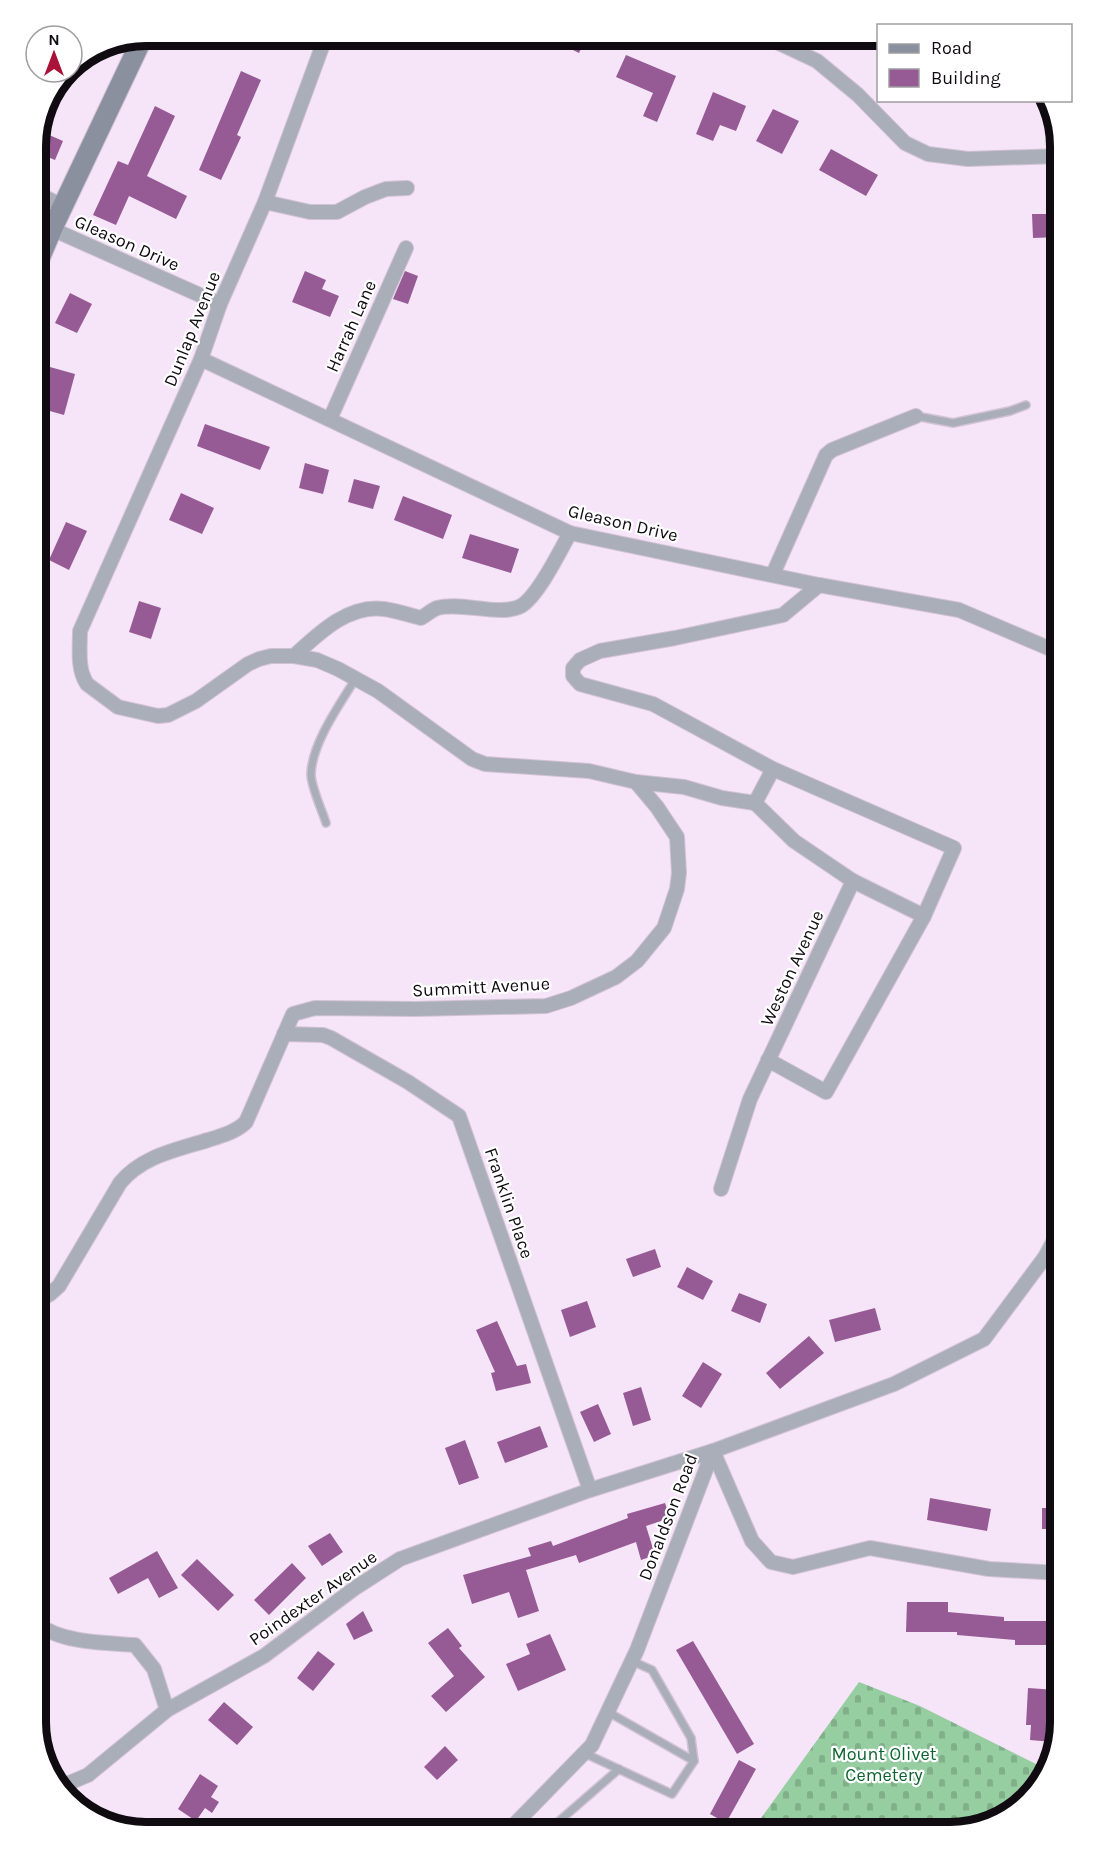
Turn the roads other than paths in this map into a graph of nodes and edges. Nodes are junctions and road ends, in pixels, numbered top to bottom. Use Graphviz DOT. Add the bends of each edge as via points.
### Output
graph roads {
  1 [pos="322,46"];
  2 [pos="138,47"];
  3 [pos="788,47"];
  4 [pos="1050,156"];
  5 [pos="407,188"];
  6 [pos="47,198"];
  7 [pos="265,202"];
  8 [pos="63,206"];
  9 [pos="52,229"];
  10 [pos="47,241"];
  11 [pos="406,248"];
  12 [pos="220,304"];
  13 [pos="201,359"];
  14 [pos="1026,405"];
  15 [pos="916,416"];
  16 [pos="330,419"];
  17 [pos="570,533"];
  18 [pos="773,574"];
  19 [pos="819,585"];
  20 [pos="1050,649"];
  21 [pos="294,656"];
  22 [pos="356,678"];
  23 [pos="773,769"];
  24 [pos="636,782"];
  25 [pos="756,803"];
  26 [pos="326,823"];
  27 [pos="853,881"];
  28 [pos="924,916"];
  29 [pos="284,1034"];
  30 [pos="768,1060"];
  31 [pos="721,1189"];
  32 [pos="1050,1248"];
  33 [pos="1045,1257"];
  34 [pos="1050,1259"];
  35 [pos="46,1296"];
  36 [pos="713,1451"];
  37 [pos="590,1490"];
  38 [pos="1050,1572"];
  39 [pos="46,1630"];
  40 [pos="632,1661"];
  41 [pos="167,1710"];
  42 [pos="608,1712"];
  43 [pos="584,1753"];
  44 [pos="694,1761"];
  45 [pos="619,1769"];
  46 [pos="68,1783"];
  47 [pos="517,1821"];
  48 [pos="558,1822"];
  1 -- 7 [label="street, Dunlap Avenue"];
  2 -- 8 [label="street"];
  3 -- 4 [label="street" via="817,60 905,143 928,154 968,159"];
  5 -- 7 [label="street" via="386,189 337,212 310,212"];
  6 -- 8 [label="street"];
  7 -- 12 [label="street, Dunlap Avenue"];
  8 -- 9 [label="street"];
  9 -- 10 [label="street"];
  9 -- 12 [label="street, Gleason Drive"];
  11 -- 16 [label="street, Harrah Lane"];
  12 -- 13 [label="street, Dunlap Avenue"];
  13 -- 16 [label="street, Gleason Drive"];
  13 -- 21 [label="street, Dunlap Avenue" via="80,631 81,674 87,684 118,707 158,716 196,701 248,664"];
  14 -- 15 [label="lane" via="953,423"];
  15 -- 18 [label="street" via="826,455"];
  16 -- 17 [label="street, Gleason Drive"];
  17 -- 18 [label="street, Gleason Drive"];
  17 -- 21 [label="street" via="546,575 522,605 513,609 437,608 421,618 382,609 362,610 337,620"];
  18 -- 19 [label="street, Gleason Drive"];
  19 -- 20 [label="street, Gleason Drive" via="959,610"];
  19 -- 23 [label="street" via="783,615 600,651 580,660 573,668 573,676 580,684 653,704"];
  21 -- 22 [label="street" via="317,660"];
  22 -- 24 [label="street" via="472,759 485,764 589,771"];
  22 -- 26 [label="lane" via="323,736 311,776"];
  23 -- 25 [label="street"];
  23 -- 28 [label="street" via="954,848"];
  24 -- 25 [label="street" via="684,787"];
  24 -- 29 [label="street, Summitt Avenue" via="677,837 679,873 664,928 637,961 616,977 546,1006 315,1008 293,1014"];
  25 -- 27 [label="street" via="794,841"];
  27 -- 28 [label="street"];
  27 -- 30 [label="street, Weston Avenue"];
  28 -- 30 [label="street" via="826,1092"];
  29 -- 35 [label="street, Summitt Avenue" via="246,1122 219,1137 142,1163 128,1173 59,1286"];
  29 -- 37 [label="street, Franklin Place" via="331,1038 459,1116"];
  30 -- 31 [label="street, Weston Avenue" via="750,1099"];
  32 -- 33 [label="street, Donaldson Road"];
  33 -- 34 [label="street"];
  33 -- 36 [label="street, Donaldson Road" via="984,1339 894,1384"];
  36 -- 37 [label="street, Poindexter Avenue"];
  36 -- 38 [label="street" via="752,1541 771,1562 793,1568 870,1548 988,1569"];
  36 -- 40 [label="street, Donaldson Road"];
  37 -- 41 [label="street, Poindexter Avenue" via="400,1558 264,1656"];
  39 -- 41 [label="street" via="83,1641 135,1646 154,1669"];
  40 -- 42 [label="street, Donaldson Road"];
  40 -- 44 [label="lane" via="652,1670 691,1738"];
  41 -- 46 [label="street, Poindexter Avenue" via="88,1775"];
  42 -- 43 [label="street, Donaldson Road"];
  42 -- 44 [label="lane"];
  43 -- 45 [label="lane"];
  43 -- 47 [label="street, Donaldson Road"];
  44 -- 45 [label="lane" via="672,1794"];
  45 -- 48 [label="lane"];
}
